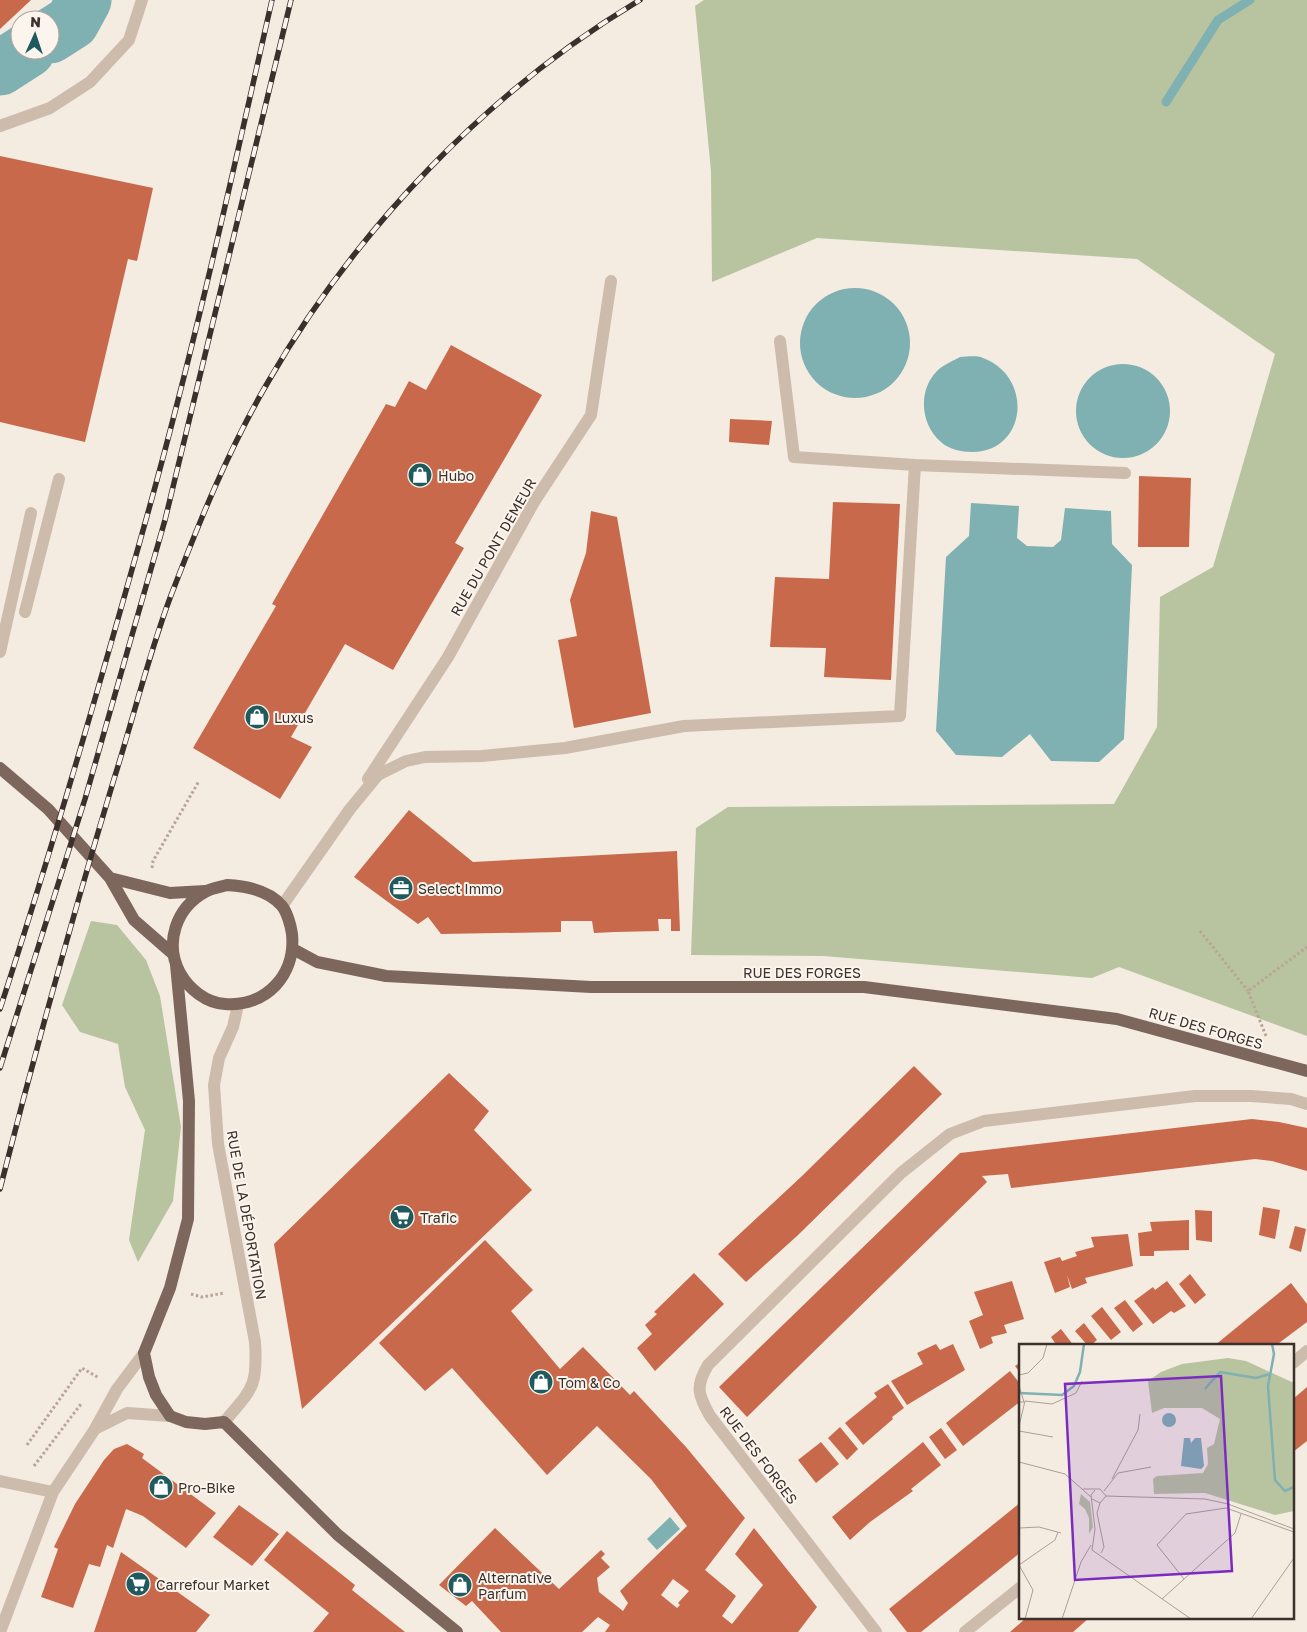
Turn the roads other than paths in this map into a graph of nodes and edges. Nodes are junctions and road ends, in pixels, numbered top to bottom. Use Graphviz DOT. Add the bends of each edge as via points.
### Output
graph roads {
  1 [pos="142,0"];
  2 [pos="0,126"];
  3 [pos="611,281"];
  4 [pos="780,341"];
  5 [pos="915,465"];
  6 [pos="1125,473"];
  7 [pos="59,479"];
  8 [pos="31,513"];
  9 [pos="26,612"];
  10 [pos="0,652"];
  11 [pos="0,768"];
  12 [pos="350,809"];
  13 [pos="110,878"];
  14 [pos="206,891"];
  15 [pos="282,906"];
  16 [pos="293,949"];
  17 [pos="175,960"];
  18 [pos="238,1005"];
  19 [pos="1307,1072"];
  20 [pos="1307,1104"];
  21 [pos="1307,1352"];
  22 [pos="144,1353"];
  23 [pos="1294,1362"];
  24 [pos="170,1416"];
  25 [pos="224,1422"];
  26 [pos="95,1429"];
  27 [pos="0,1481"];
  28 [pos="53,1492"];
  29 [pos="1019,1589"];
  30 [pos="968,1631"];
  31 [pos="0,1632"];
  32 [pos="457,1632"];
  33 [pos="876,1632"];
  1 -- 2 [label="street" via="129,40 90,82 50,108"];
  3 -- 12 [label="street, RUE DU PONT DEMEUR" via="591,415 534,502 448,657"];
  4 -- 5 [label="street" via="794,457"];
  5 -- 6 [label="street"];
  5 -- 12 [label="street, RUE DU PONT DEMEUR" via="900,716 684,726 566,748 406,761 378,775"];
  7 -- 9 [label="street"];
  8 -- 10 [label="street"];
  11 -- 13 [label="main road" via="48,809"];
  12 -- 15 [label="street, RUE DU PONT DEMEUR"];
  13 -- 14 [label="main road" via="170,893"];
  13 -- 17 [label="main road" via="134,920"];
  14 -- 15 [label="main road" via="227,884 248,886"];
  14 -- 17 [label="main road" via="179,917 173,935"];
  15 -- 16 [label="main road" via="291,928"];
  16 -- 18 [label="main road" via="288,970 276,987 259,1000"];
  16 -- 19 [label="main road, RUE DES FORGES" via="317,962 386,976 591,987 864,987 1117,1018"];
  17 -- 18 [label="main road" via="186,982 200,996 218,1004"];
  17 -- 22 [label="main road" via="189,1101 188,1219 170,1288"];
  18 -- 25 [label="street, RUE DE LA DÉPORTATION" via="233,1027 219,1058 214,1085 218,1144 255,1342 257,1371 250,1391"];
  20 -- 33 [label="street, RUE DES FORGES" via="1291,1099 1251,1096 1195,1096 984,1121 950,1134 902,1173 708,1365 699,1380 700,1397 710,1416"];
  21 -- 23 [label="street"];
  22 -- 24 [label="main road" via="156,1395"];
  22 -- 26 [label="street" via="117,1389"];
  24 -- 25 [label="main road" via="186,1422"];
  24 -- 26 [label="street" via="127,1413"];
  25 -- 32 [label="main road" via="338,1535"];
  26 -- 28 [label="street"];
  27 -- 28 [label="street"];
  28 -- 31 [label="street"];
  29 -- 30 [label="street"];
}
